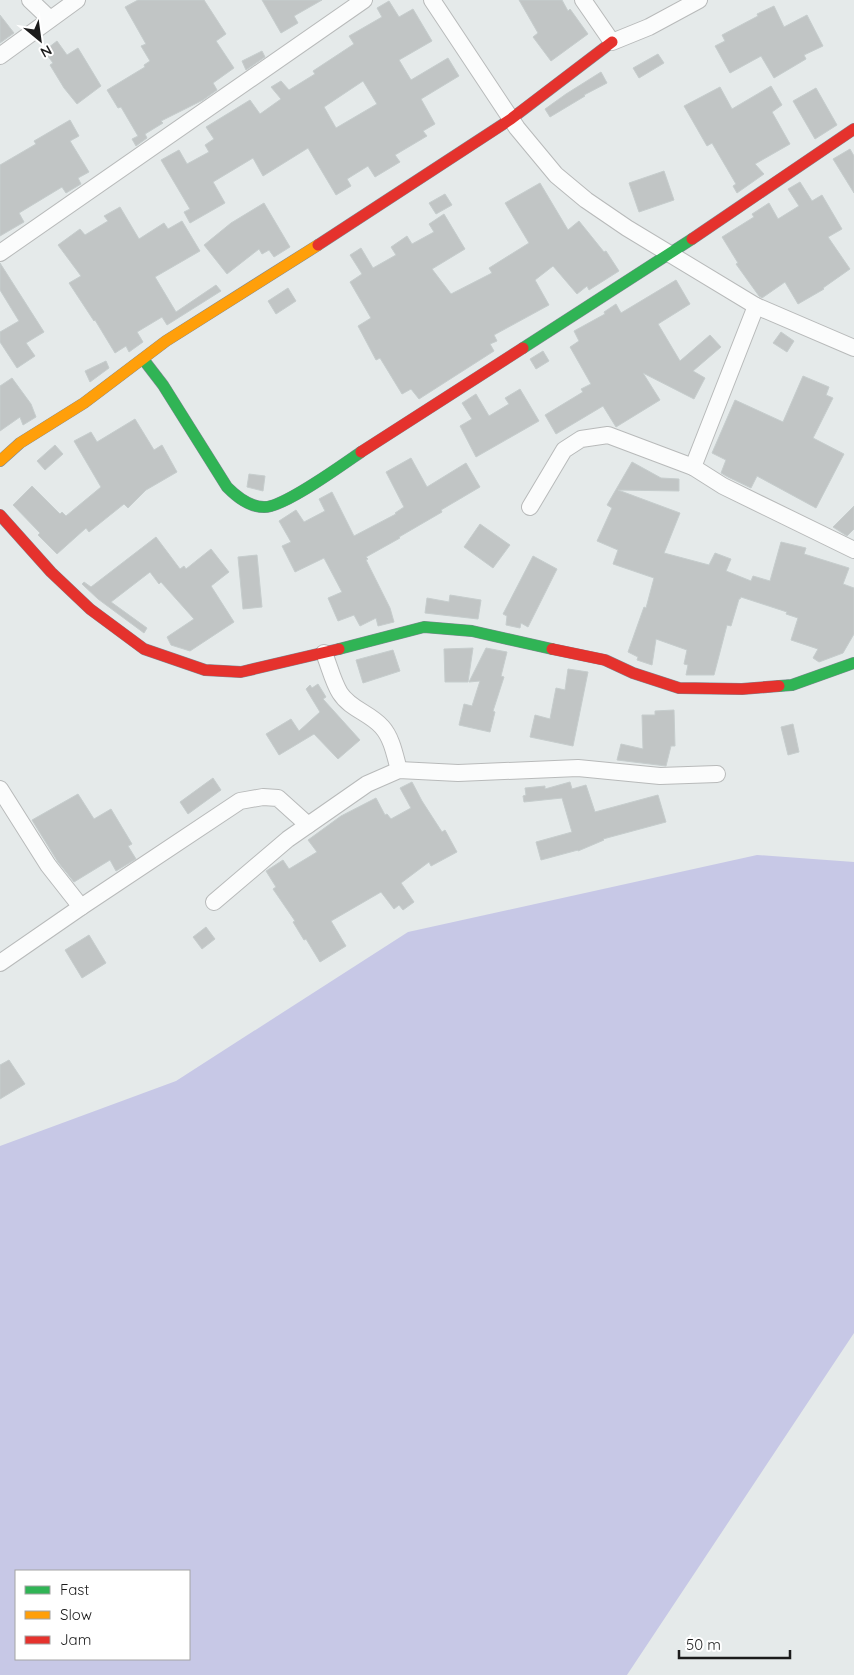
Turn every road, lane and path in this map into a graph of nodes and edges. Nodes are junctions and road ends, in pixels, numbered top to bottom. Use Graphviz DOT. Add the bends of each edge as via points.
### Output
graph roads {
  1 [pos="30,0"];
  2 [pos="76,0"];
  3 [pos="364,0"];
  4 [pos="432,0"];
  5 [pos="584,0"];
  6 [pos="699,0"];
  7 [pos="50,19"];
  8 [pos="612,42"];
  9 [pos="0,56"];
  10 [pos="512,119"];
  11 [pos="854,129"];
  12 [pos="0,253"];
  13 [pos="671,253"];
  14 [pos="756,306"];
  15 [pos="854,348"];
  16 [pos="143,359"];
  17 [pos="0,460"];
  18 [pos="692,467"];
  19 [pos="530,507"];
  20 [pos="0,515"];
  21 [pos="854,550"];
  22 [pos="324,653"];
  23 [pos="854,663"];
  24 [pos="399,770"];
  25 [pos="717,774"];
  26 [pos="0,789"];
  27 [pos="308,825"];
  28 [pos="214,902"];
  29 [pos="80,907"];
  30 [pos="0,963"];
  1 -- 7 [label="street"];
  2 -- 7 [label="street"];
  3 -- 12 [label="street"];
  4 -- 10 [label="street"];
  5 -- 8 [label="street"];
  6 -- 8 [label="street"];
  7 -- 9 [label="street"];
  8 -- 10 [label="street"];
  10 -- 13 [label="street" via="556,175 627,228"];
  10 -- 16 [label="street" via="166,341"];
  11 -- 13 [label="street"];
  13 -- 14 [label="street"];
  13 -- 16 [label="street" via="287,500 268,507 238,498 227,487"];
  14 -- 15 [label="street"];
  14 -- 18 [label="street"];
  16 -- 17 [label="street"];
  18 -- 19 [label="street" via="608,435 581,438 564,450"];
  18 -- 21 [label="street" via="723,486"];
  20 -- 22 [label="street" via="90,609 144,649 205,670 241,672"];
  22 -- 23 [label="street" via="424,627 472,631 605,660 633,674 679,688 742,689 792,685"];
  22 -- 24 [label="street" via="340,693 354,708 382,727 392,744"];
  24 -- 25 [label="street" via="458,773 578,768 660,776"];
  24 -- 27 [label="street" via="367,784"];
  26 -- 29 [label="street" via="48,865"];
  27 -- 28 [label="street"];
  27 -- 29 [label="street" via="278,798 240,801"];
  29 -- 30 [label="street"];
}
